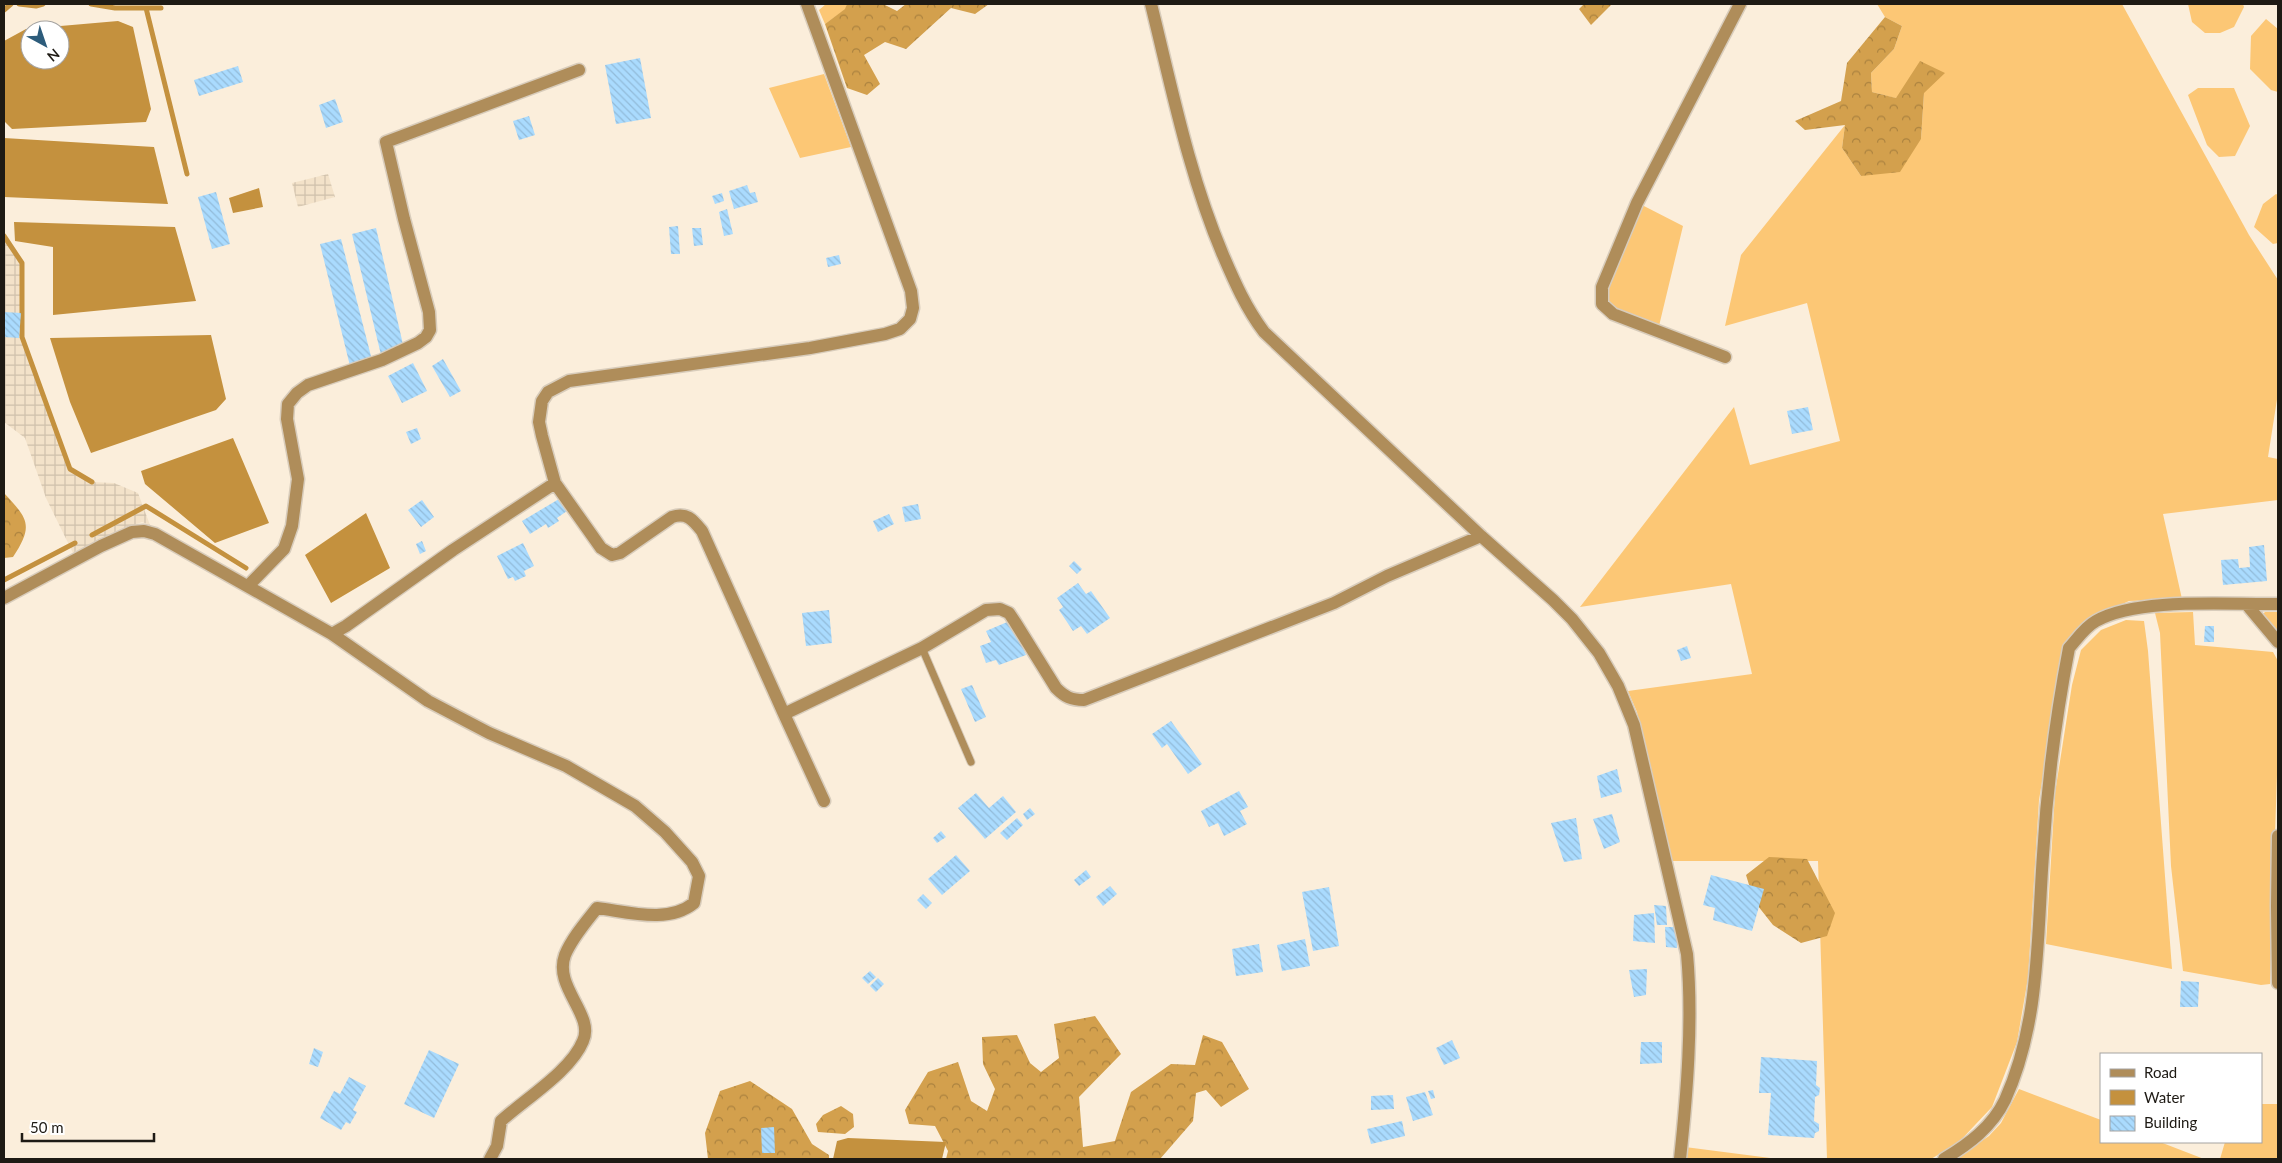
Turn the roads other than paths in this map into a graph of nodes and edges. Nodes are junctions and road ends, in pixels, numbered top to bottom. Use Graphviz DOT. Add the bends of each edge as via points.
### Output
graph roads {
  1 [pos="807,4"];
  2 [pos="1151,4"];
  3 [pos="1740,4"];
  4 [pos="579,70"];
  5 [pos="1725,358"];
  6 [pos="555,483"];
  7 [pos="1481,536"];
  8 [pos="248,586"];
  9 [pos="4,598"];
  10 [pos="2278,604"];
  11 [pos="2247,605"];
  12 [pos="332,634"];
  13 [pos="2278,642"];
  14 [pos="922,648"];
  15 [pos="784,714"];
  16 [pos="971,762"];
  17 [pos="824,801"];
  18 [pos="2278,836"];
  19 [pos="2278,954"];
  20 [pos="2278,982"];
  21 [pos="490,1159"];
  22 [pos="1680,1159"];
  23 [pos="1944,1159"];
  1 -- 6 [label="street" via="911,291 913,308 910,319 900,329 885,334 810,348 570,381 556,386 542,401 539,422"];
  2 -- 7 [label="street" via="1190,164 1219,245 1249,312 1264,332"];
  3 -- 5 [label="street" via="1637,203 1602,287 1602,304 1613,314"];
  4 -- 8 [label="street" via="386,142 430,312 430,330 418,344 308,385 288,404 298,479 292,526 284,549"];
  6 -- 12 [label="street"];
  6 -- 15 [label="street" via="601,548 612,555 620,553 672,516 680,514 695,522 702,531"];
  7 -- 14 [label="street" via="1334,603 1084,700 1072,700 1056,688 1009,613 1000,609 982,612"];
  7 -- 22 [label="street" via="1572,619 1599,653 1618,686 1634,725 1687,954 1687,1074"];
  8 -- 9 [label="street" via="156,534 144,531 132,532 100,546"];
  8 -- 12 [label="street"];
  10 -- 11 [label="street"];
  11 -- 13 [label="street"];
  11 -- 23 [label="street" via="2144,606 2115,613 2095,622 2070,648 2047,788 2032,1010 2023,1049 2005,1101 1994,1118 1976,1138"];
  12 -- 21 [label="street" via="428,701 489,733 566,766 636,806 692,862 699,876 694,903 685,910 671,915 597,908 570,944 563,968 565,983 584,1022 583,1042 549,1081 501,1120 497,1146"];
  14 -- 15 [label="street"];
  14 -- 16 [label="lane"];
  15 -- 17 [label="street"];
  18 -- 19 [label="street"];
  19 -- 20 [label="street"];
}
